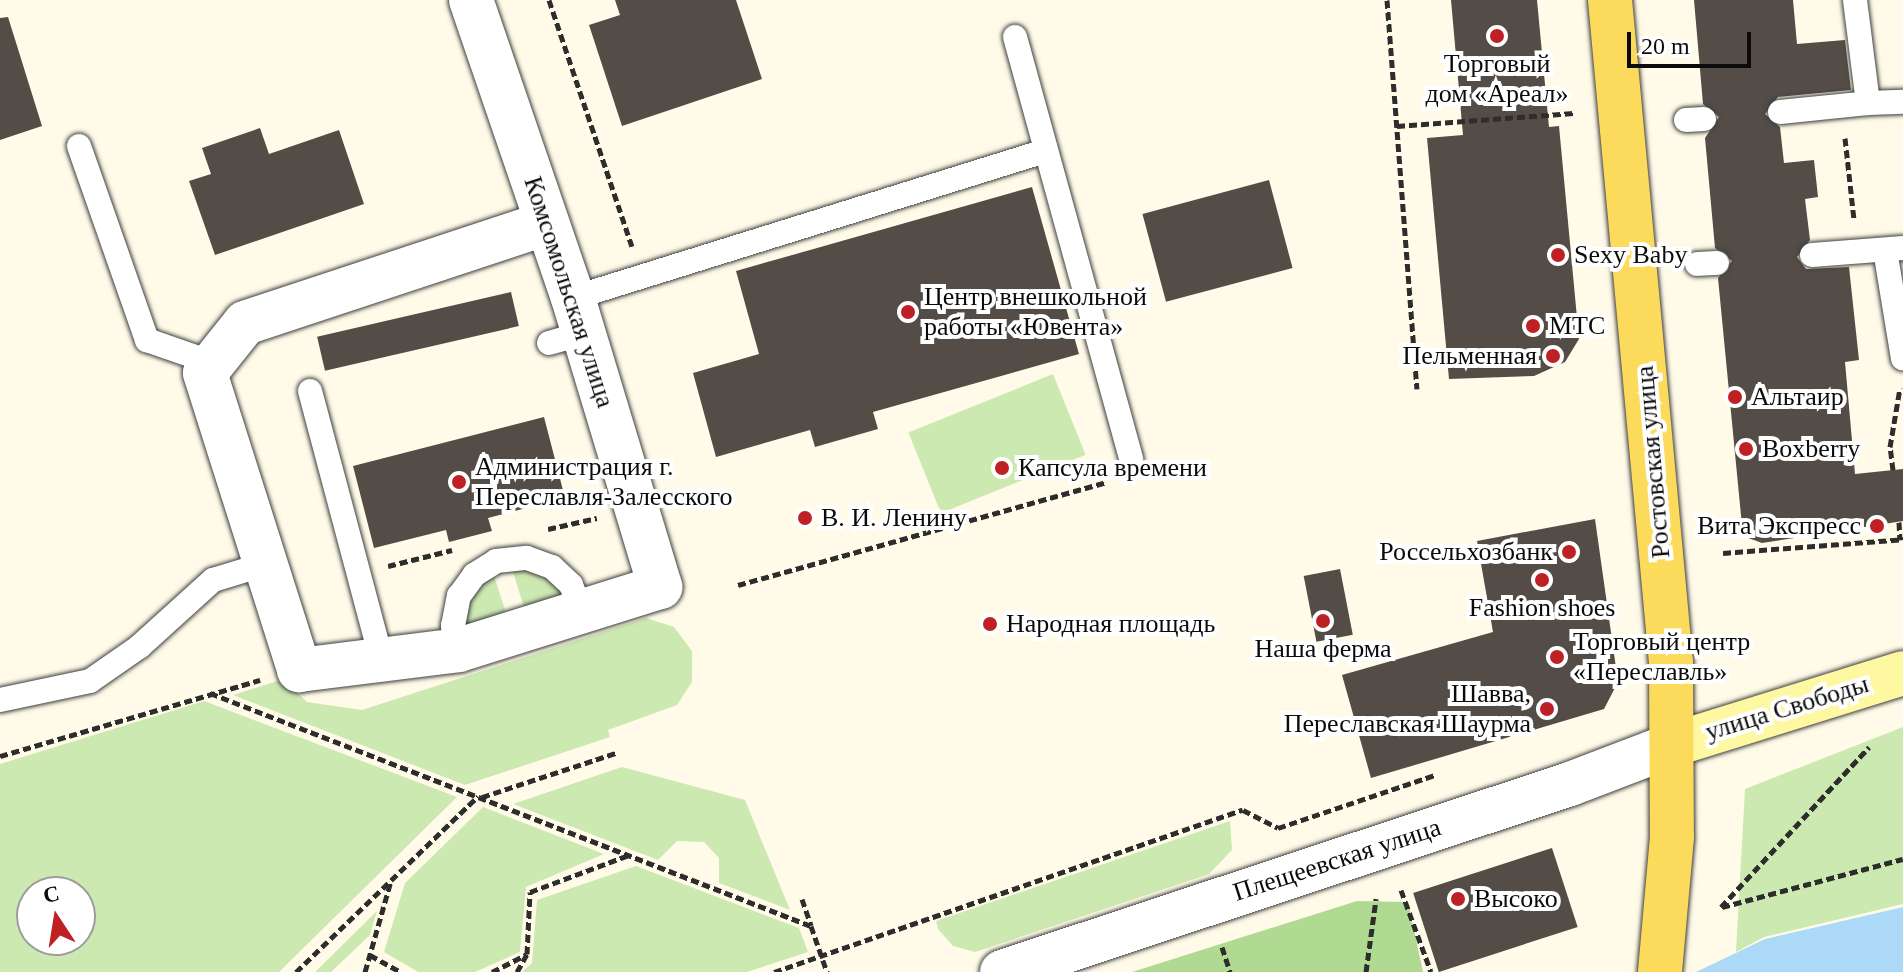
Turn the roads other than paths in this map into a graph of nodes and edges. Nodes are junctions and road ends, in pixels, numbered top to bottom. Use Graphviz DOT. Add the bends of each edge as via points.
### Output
graph roads {
  1 [pos="471,0"];
  2 [pos="1610,0"];
  3 [pos="1855,0"];
  4 [pos="1015,37"];
  5 [pos="1903,102"];
  6 [pos="1868,103"];
  7 [pos="1780,112"];
  8 [pos="79,146"];
  9 [pos="1045,151"];
  10 [pos="547,223"];
  11 [pos="1894,249"];
  12 [pos="1812,255"];
  13 [pos="568,325"];
  14 [pos="1903,359"];
  15 [pos="213,363"];
  16 [pos="310,391"];
  17 [pos="1131,459"];
  18 [pos="266,564"];
  19 [pos="582,612"];
  20 [pos="459,650"];
  21 [pos="381,658"];
  22 [pos="1903,673"];
  23 [pos="0,700"];
  24 [pos="1672,745"];
  25 [pos="1002,972"];
  26 [pos="1660,972"];
  1 -- 10 [label="street, Комсомольская улица"];
  2 -- 24 [label="main road, Ростовская улица" via="1661,544"];
  3 -- 6 [label="lane"];
  4 -- 9 [label="lane"];
  5 -- 6 [label="lane"];
  6 -- 7 [label="lane"];
  8 -- 15 [label="lane" via="147,340"];
  9 -- 13 [label="lane" via="642,276"];
  9 -- 17 [label="lane"];
  10 -- 13 [label="street, Комсомольская улица"];
  10 -- 15 [label="street" via="245,323"];
  11 -- 12 [label="lane"];
  11 -- 14 [label="lane"];
  13 -- 19 [label="street, Комсомольская улица" via="667,592"];
  15 -- 18 [label="street" via="205,373"];
  16 -- 21 [label="lane"];
  18 -- 21 [label="street" via="299,670"];
  18 -- 23 [label="lane" via="213,580 139,647 90,681"];
  19 -- 20 [label="street"];
  19 -- 20 [label="lane" via="571,585 552,567 527,558 496,561 474,575 459,596 453,626"];
  20 -- 21 [label="street"];
  22 -- 24 [label="main road, улица Свободы"];
  24 -- 25 [label="street, Плещеевская улица" via="1570,784"];
  24 -- 26 [label="main road, Ростовская улица"];
}
